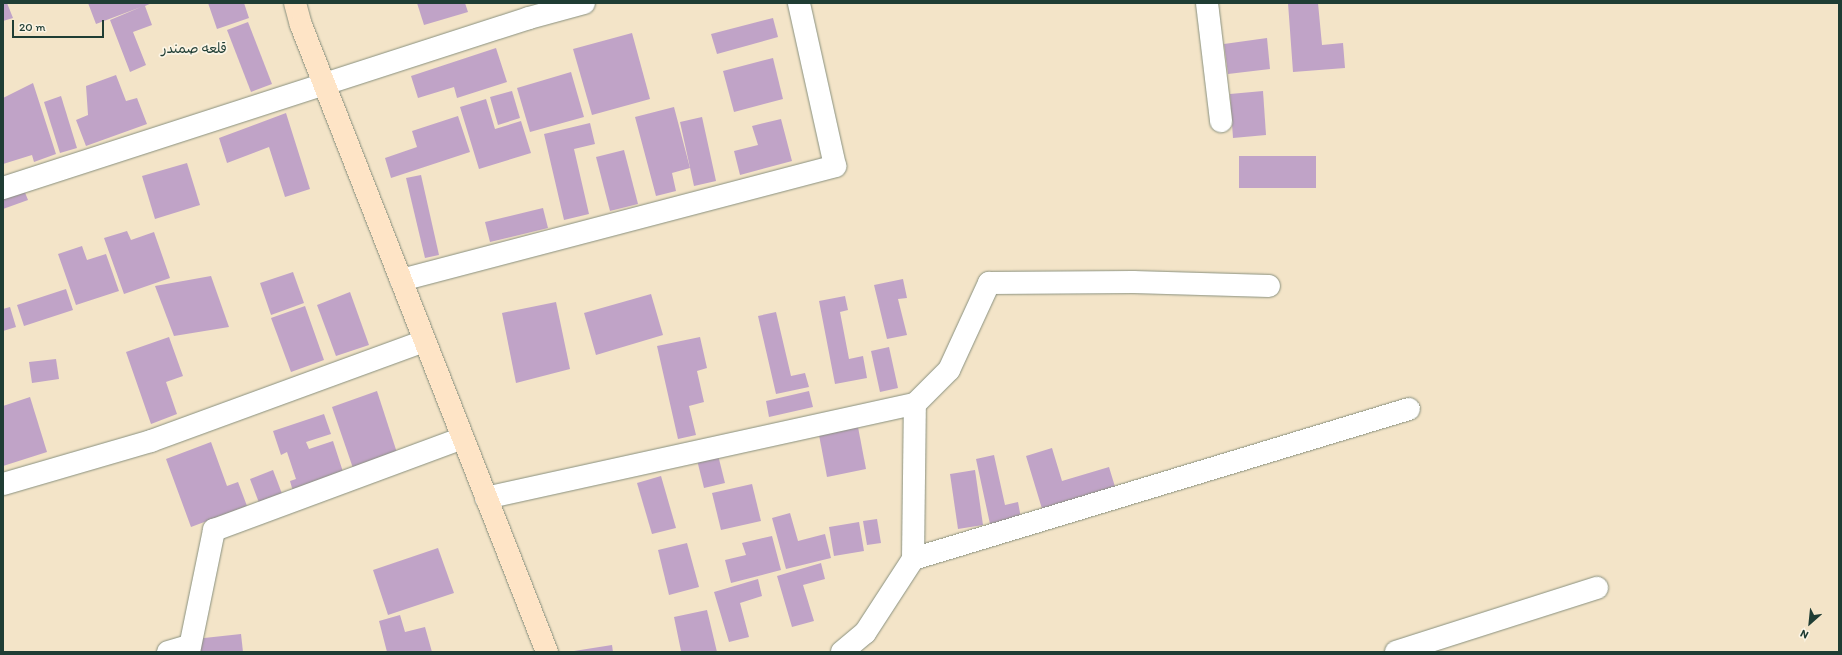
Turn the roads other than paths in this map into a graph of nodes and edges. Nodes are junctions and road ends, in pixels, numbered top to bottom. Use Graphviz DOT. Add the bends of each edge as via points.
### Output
graph roads {
  1 [pos="295,3"];
  2 [pos="584,3"];
  3 [pos="799,3"];
  4 [pos="1207,3"];
  5 [pos="324,84"];
  6 [pos="1221,121"];
  7 [pos="3,188"];
  8 [pos="401,280"];
  9 [pos="1269,286"];
  10 [pos="424,341"];
  11 [pos="914,404"];
  12 [pos="1409,409"];
  13 [pos="463,438"];
  14 [pos="3,484"];
  15 [pos="486,498"];
  16 [pos="913,558"];
  17 [pos="1597,588"];
  18 [pos="182,650"];
  19 [pos="547,652"];
  20 [pos="842,652"];
  21 [pos="1396,652"];
  1 -- 5 [label="street"];
  2 -- 5 [label="street" via="529,18"];
  3 -- 8 [label="street" via="835,166"];
  4 -- 6 [label="street"];
  5 -- 7 [label="street"];
  5 -- 8 [label="street"];
  8 -- 10 [label="street"];
  9 -- 11 [label="street" via="1133,282 989,282 949,370"];
  10 -- 13 [label="street"];
  10 -- 14 [label="street" via="151,441"];
  11 -- 15 [label="street"];
  11 -- 16 [label="street"];
  12 -- 16 [label="street"];
  13 -- 15 [label="street"];
  13 -- 18 [label="street" via="214,530"];
  15 -- 19 [label="street"];
  16 -- 20 [label="street" via="865,634"];
  17 -- 21 [label="street"];
}
